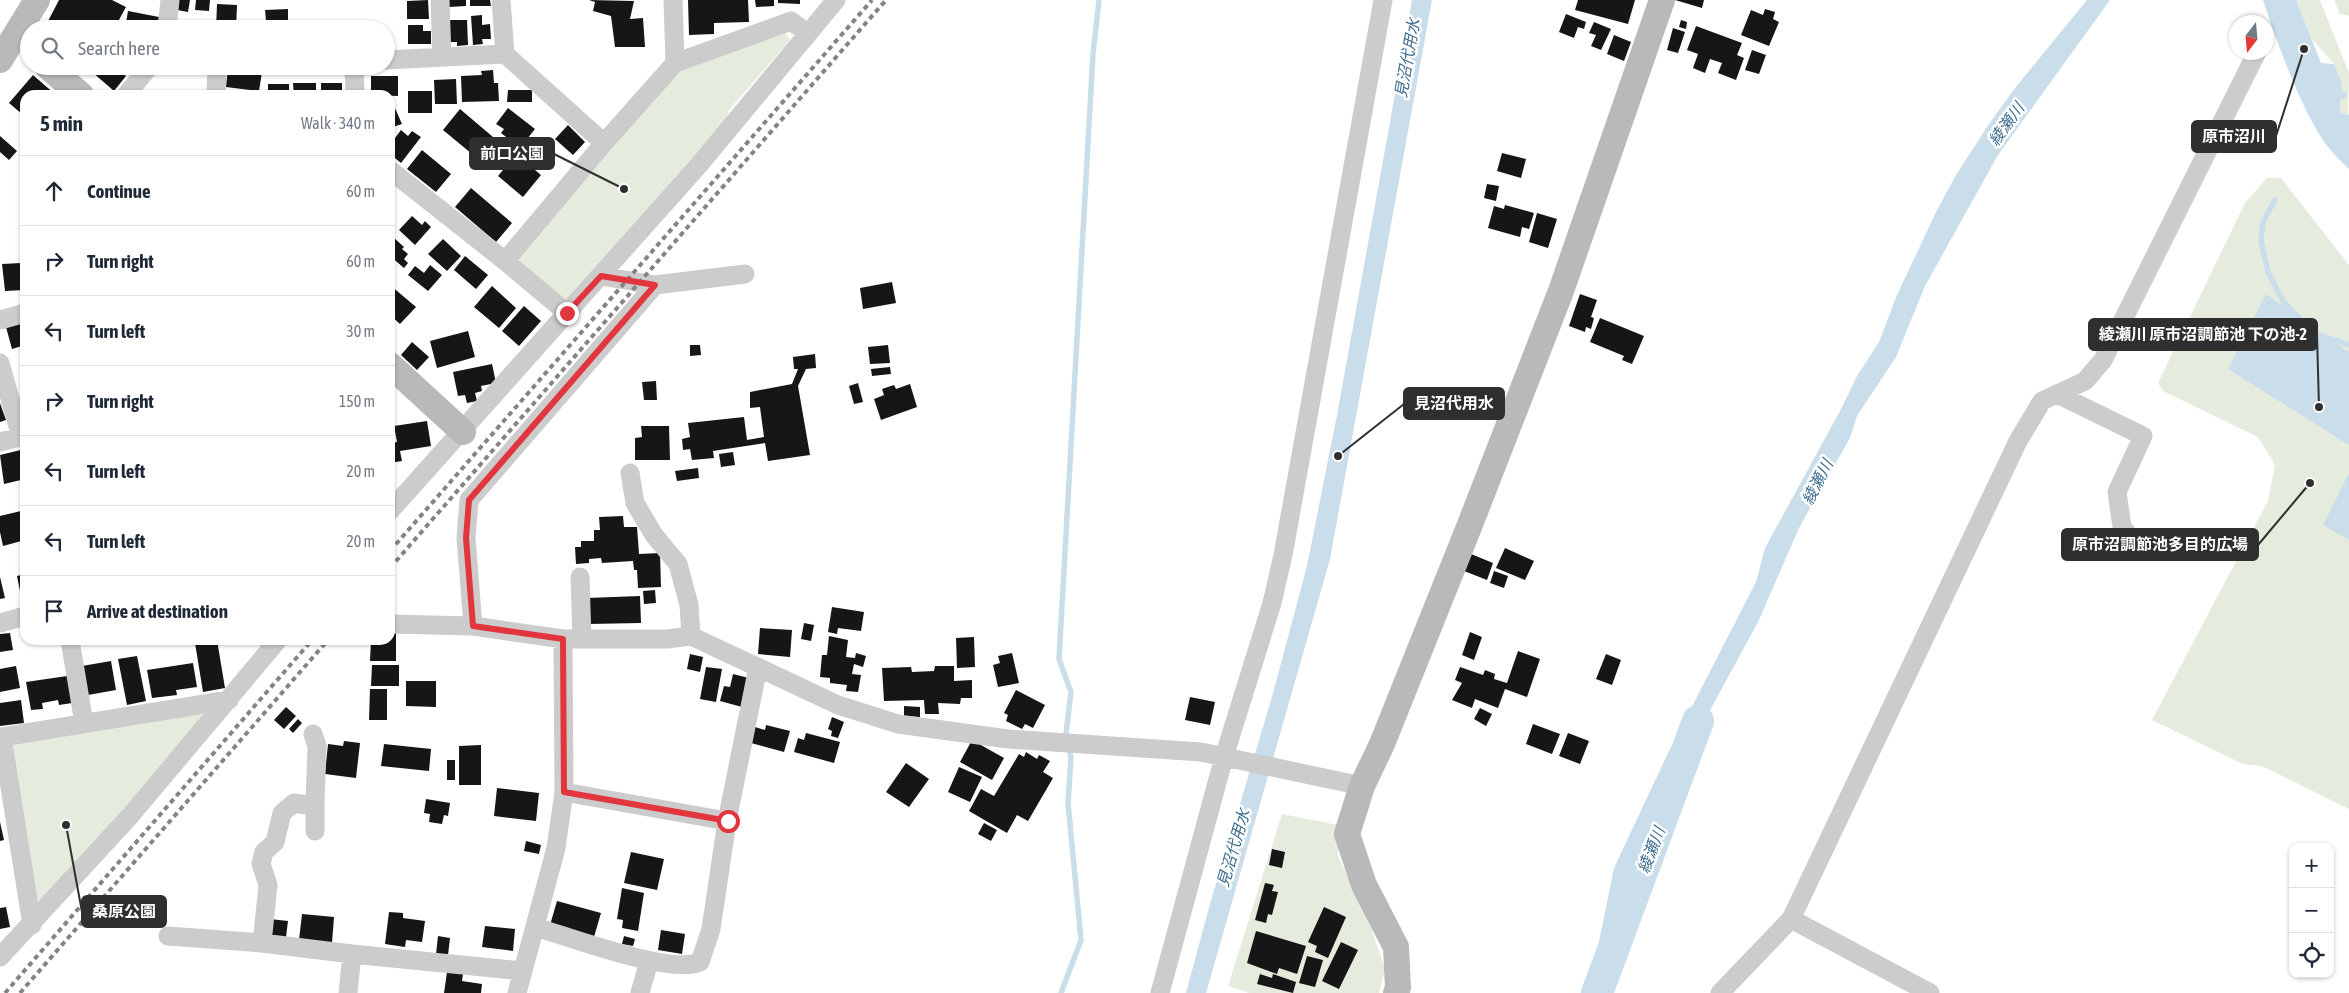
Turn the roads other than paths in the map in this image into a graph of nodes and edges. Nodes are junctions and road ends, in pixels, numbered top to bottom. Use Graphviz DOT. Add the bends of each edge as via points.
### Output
graph roads {
  1 [pos="37,0"];
  2 [pos="170,0"];
  3 [pos="440,0"];
  4 [pos="501,0"];
  5 [pos="673,0"];
  6 [pos="815,0"];
  7 [pos="836,0"];
  8 [pos="1382,0"];
  9 [pos="1662,0"];
  10 [pos="25,20"];
  11 [pos="168,20"];
  12 [pos="813,26"];
  13 [pos="14,39"];
  14 [pos="505,54"];
  15 [pos="442,57"];
  16 [pos="0,60"];
  17 [pos="395,60"];
  18 [pos="2253,60"];
  19 [pos="675,63"];
  20 [pos="58,75"];
  21 [pos="143,75"];
  22 [pos="217,75"];
  23 [pos="354,75"];
  24 [pos="75,90"];
  25 [pos="130,90"];
  26 [pos="216,90"];
  27 [pos="355,90"];
  28 [pos="604,142"];
  29 [pos="395,174"];
  30 [pos="505,262"];
  31 [pos="746,274"];
  32 [pos="601,276"];
  33 [pos="655,285"];
  34 [pos="567,313"];
  35 [pos="20,314"];
  36 [pos="0,320"];
  37 [pos="0,363"];
  38 [pos="395,371"];
  39 [pos="2057,394"];
  40 [pos="20,426"];
  41 [pos="463,432"];
  42 [pos="20,437"];
  43 [pos="0,442"];
  44 [pos="630,473"];
  45 [pos="395,506"];
  46 [pos="2130,537"];
  47 [pos="580,577"];
  48 [pos="20,617"];
  49 [pos="0,623"];
  50 [pos="395,624"];
  51 [pos="473,626"];
  52 [pos="691,636"];
  53 [pos="563,639"];
  54 [pos="582,639"];
  55 [pos="71,645"];
  56 [pos="274,645"];
  57 [pos="758,667"];
  58 [pos="229,700"];
  59 [pos="84,723"];
  60 [pos="313,734"];
  61 [pos="1,737"];
  62 [pos="1224,757"];
  63 [pos="1362,786"];
  64 [pos="564,792"];
  65 [pos="315,801"];
  66 [pos="728,821"];
  67 [pos="315,831"];
  68 [pos="1791,919"];
  69 [pos="32,925"];
  70 [pos="535,927"];
  71 [pos="168,936"];
  72 [pos="262,943"];
  73 [pos="352,954"];
  74 [pos="0,958"];
  75 [pos="649,961"];
  76 [pos="523,971"];
  77 [pos="348,993"];
  78 [pos="517,993"];
  79 [pos="640,993"];
  80 [pos="1160,993"];
  81 [pos="1396,993"];
  82 [pos="1720,993"];
  83 [pos="1930,993"];
  1 -- 10 [label="street"];
  2 -- 11 [label="street"];
  3 -- 15 [label="street"];
  4 -- 14 [label="street"];
  5 -- 19 [label="street"];
  6 -- 12 [label="street"];
  7 -- 12 [label="street"];
  8 -- 62 [label="street" via="1283,555 1272,603"];
  9 -- 63 [label="street" via="1561,291 1382,744"];
  12 -- 19 [label="street" via="791,21"];
  12 -- 32 [label="street"];
  13 -- 16 [label="street"];
  14 -- 15 [label="street"];
  14 -- 28 [label="street"];
  15 -- 17 [label="street"];
  18 -- 39 [label="street" via="2103,360 2085,381"];
  19 -- 28 [label="street"];
  20 -- 24 [label="street"];
  21 -- 25 [label="street"];
  22 -- 26 [label="street"];
  23 -- 27 [label="street"];
  28 -- 30 [label="street"];
  29 -- 30 [label="street"];
  30 -- 34 [label="street"];
  31 -- 33 [label="street"];
  32 -- 33 [label="street"];
  32 -- 34 [label="street"];
  33 -- 51 [label="street" via="469,500 466,538"];
  34 -- 41 [label="street"];
  35 -- 36 [label="street"];
  37 -- 40 [label="street"];
  38 -- 41 [label="street"];
  39 -- 46 [label="street" via="2143,436 2117,492 2122,527"];
  39 -- 68 [label="street" via="2042,401 2018,441"];
  41 -- 45 [label="street"];
  42 -- 43 [label="street"];
  44 -- 52 [label="street" via="635,503 654,535 678,564 689,605"];
  47 -- 54 [label="street"];
  48 -- 49 [label="street"];
  50 -- 51 [label="street"];
  51 -- 53 [label="street"];
  52 -- 54 [label="street"];
  52 -- 57 [label="street"];
  53 -- 54 [label="street"];
  53 -- 64 [label="street"];
  55 -- 59 [label="street"];
  56 -- 58 [label="street"];
  57 -- 62 [label="street" via="838,705 898,724 1008,739 1201,752"];
  57 -- 66 [label="street"];
  58 -- 59 [label="street"];
  58 -- 69 [label="street"];
  59 -- 61 [label="street"];
  60 -- 65 [label="street" via="317,746"];
  61 -- 69 [label="street"];
  62 -- 63 [label="street"];
  62 -- 80 [label="street"];
  63 -- 81 [label="street" via="1348,834 1364,885 1396,947"];
  64 -- 66 [label="street"];
  64 -- 70 [label="street" via="556,848"];
  65 -- 67 [label="street"];
  65 -- 72 [label="street" via="307,805 294,803 282,813 275,842 264,852 261,864 268,885"];
  66 -- 75 [label="street" via="711,929 700,962 693,966"];
  68 -- 82 [label="street"];
  68 -- 83 [label="street"];
  69 -- 74 [label="street"];
  70 -- 75 [label="street"];
  70 -- 76 [label="street"];
  71 -- 72 [label="street"];
  72 -- 73 [label="street"];
  73 -- 76 [label="street"];
  73 -- 77 [label="street"];
  75 -- 79 [label="street"];
  76 -- 78 [label="street"];
}
